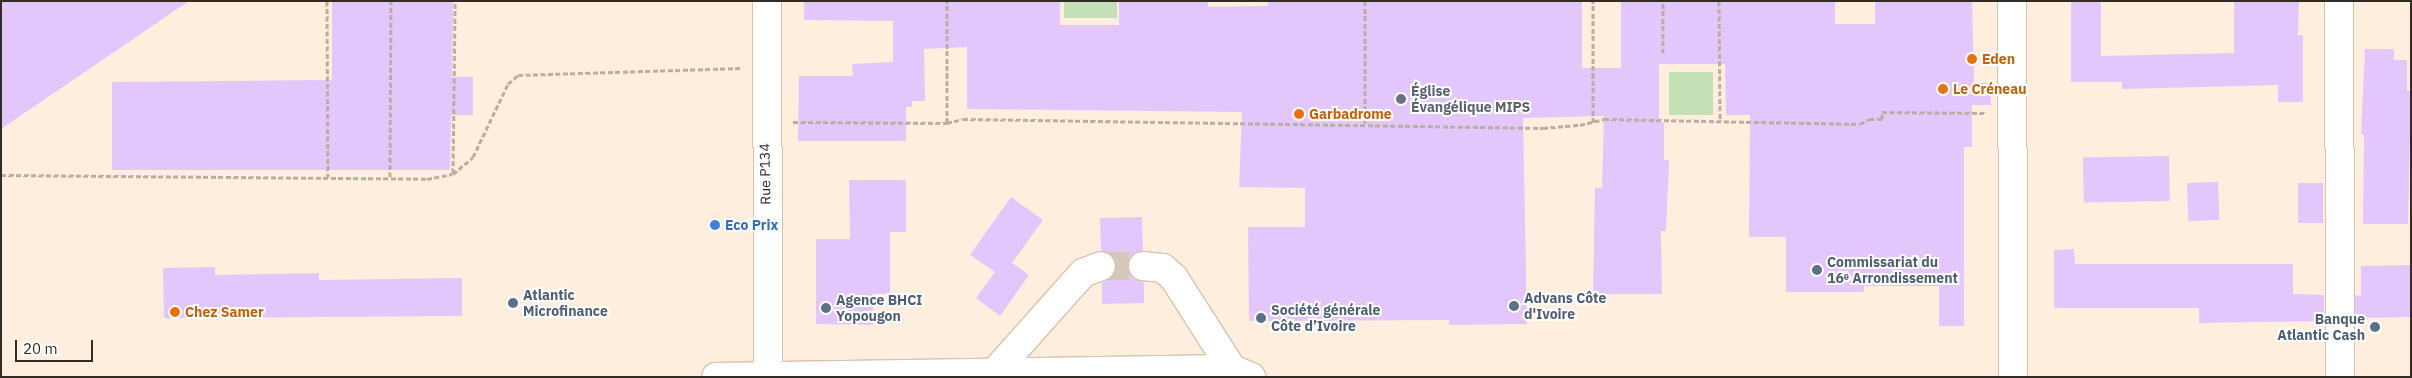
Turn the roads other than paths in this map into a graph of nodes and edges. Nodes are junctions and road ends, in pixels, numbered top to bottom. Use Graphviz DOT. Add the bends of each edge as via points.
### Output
graph roads {
  1 [pos="767,1"];
  2 [pos="2012,1"];
  3 [pos="2339,1"];
  4 [pos="1101,266"];
  5 [pos="1143,266"];
  6 [pos="1242,373"];
  7 [pos="992,375"];
  8 [pos="768,376"];
  9 [pos="716,377"];
  10 [pos="2013,377"];
  11 [pos="2340,377"];
  1 -- 8 [label="street, Rue P134"];
  2 -- 10 [label="street"];
  3 -- 11 [label="street"];
  4 -- 7 [label="street" via="1083,273"];
  5 -- 6 [label="street" via="1163,268 1174,278"];
  6 -- 7 [label="street"];
  7 -- 8 [label="street"];
  8 -- 9 [label="street"];
}
